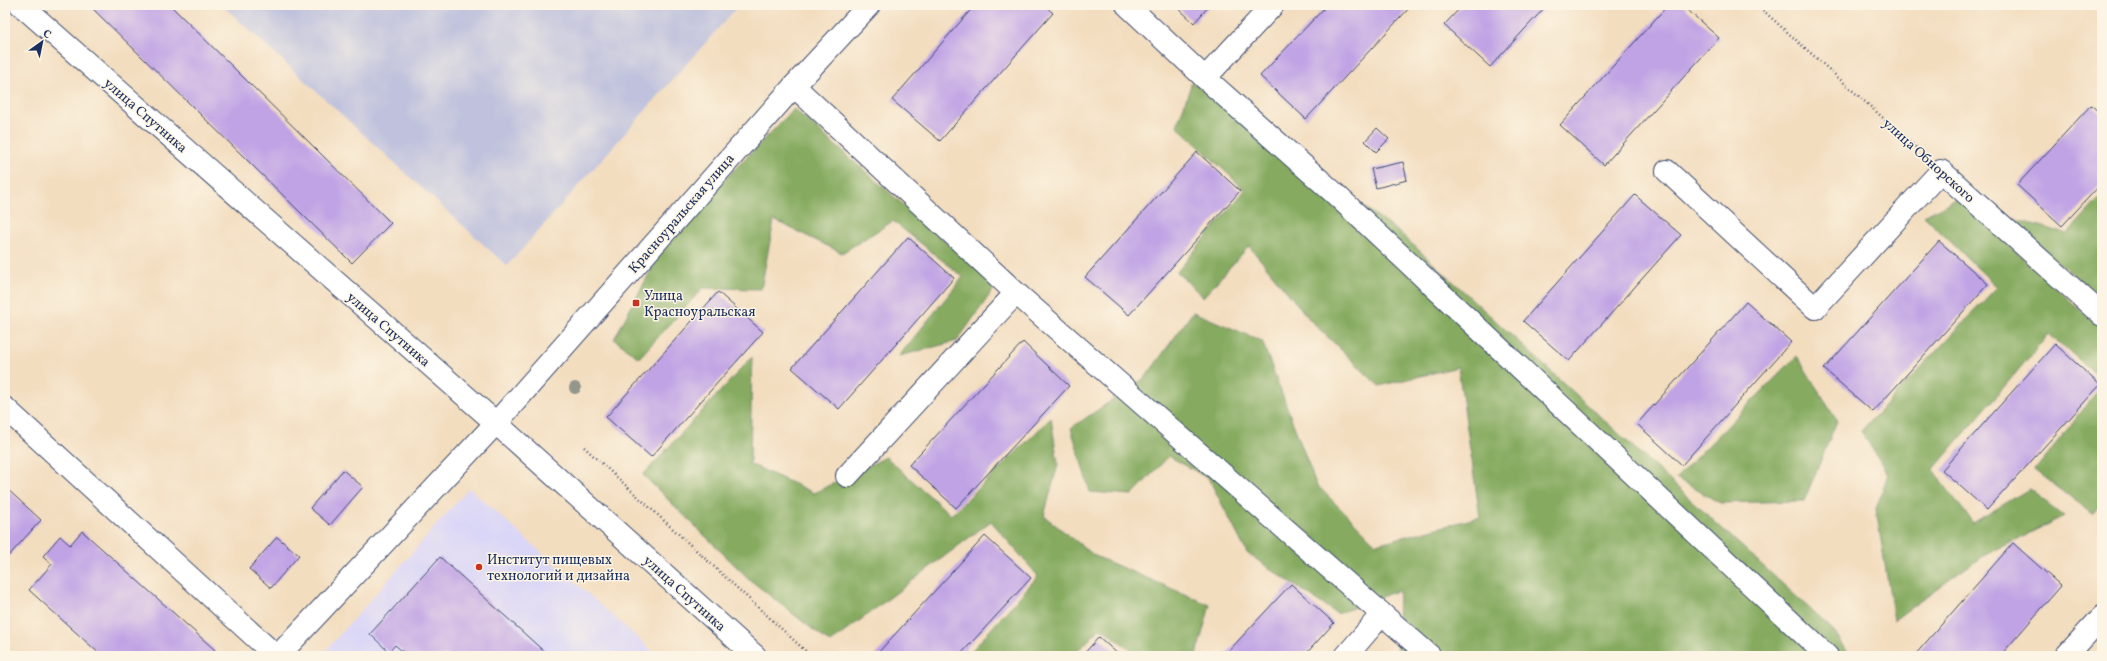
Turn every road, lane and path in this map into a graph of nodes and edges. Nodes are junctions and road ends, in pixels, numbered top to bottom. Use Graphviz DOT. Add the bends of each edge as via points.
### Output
graph roads {
  1 [pos="21,5"];
  2 [pos="869,5"];
  3 [pos="1127,5"];
  4 [pos="1273,5"];
  5 [pos="1757,5"];
  6 [pos="1205,78"];
  7 [pos="794,86"];
  8 [pos="1941,170"];
  9 [pos="1667,171"];
  10 [pos="1016,292"];
  11 [pos="2102,315"];
  12 [pos="5,408"];
  13 [pos="496,423"];
  14 [pos="584,447"];
  15 [pos="847,476"];
  16 [pos="1382,614"];
  17 [pos="2102,617"];
  18 [pos="277,656"];
  19 [pos="755,656"];
  20 [pos="811,656"];
  21 [pos="1346,656"];
  22 [pos="1430,656"];
  23 [pos="1827,656"];
  24 [pos="2066,656"];
  1 -- 13 [label="street, улица Спутника"];
  2 -- 7 [label="street, Красноуральская улица"];
  3 -- 6 [label="street"];
  4 -- 6 [label="street"];
  5 -- 8 [label="path, улица Обнорского"];
  6 -- 23 [label="street" via="1334,192"];
  7 -- 10 [label="street"];
  7 -- 13 [label="street, Красноуральская улица"];
  8 -- 9 [label="street" via="1815,308"];
  8 -- 11 [label="street, улица Обнорского"];
  10 -- 15 [label="street"];
  10 -- 16 [label="street"];
  12 -- 18 [label="street"];
  13 -- 18 [label="street, Красноуральская улица"];
  13 -- 19 [label="street, улица Спутника"];
  14 -- 20 [label="path"];
  16 -- 21 [label="street"];
  16 -- 22 [label="street"];
  17 -- 24 [label="street"];
}
